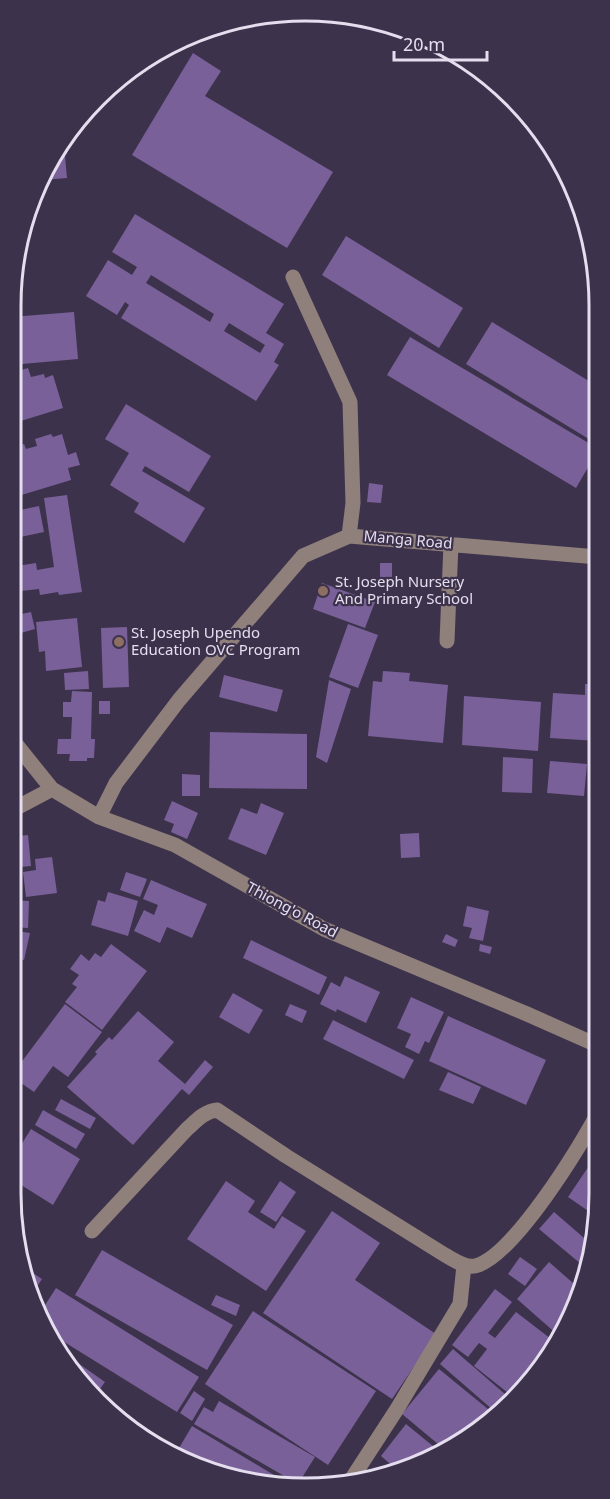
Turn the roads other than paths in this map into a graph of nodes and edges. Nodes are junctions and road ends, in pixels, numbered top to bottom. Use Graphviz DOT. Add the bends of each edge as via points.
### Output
graph roads {
  1 [pos="293,277"];
  2 [pos="349,536"];
  3 [pos="451,544"];
  4 [pos="589,555"];
  5 [pos="447,641"];
  6 [pos="21,751"];
  7 [pos="52,789"];
  8 [pos="21,805"];
  9 [pos="99,817"];
  10 [pos="589,1042"];
  11 [pos="589,1128"];
  12 [pos="92,1232"];
  13 [pos="464,1265"];
  14 [pos="355,1474"];
  1 -- 2 [label="street" via="350,402 353,503"];
  2 -- 3 [label="street, Manga Road"];
  2 -- 9 [label="street, Manga Road" via="303,556 179,700 116,783"];
  3 -- 4 [label="street, Manga Road"];
  3 -- 5 [label="street"];
  6 -- 7 [label="street, Thiong'o Road"];
  7 -- 8 [label="street"];
  7 -- 9 [label="street, Thiong'o Road"];
  9 -- 10 [label="street, Thiong'o Road" via="175,845 324,929"];
  11 -- 13 [label="street" via="566,1168 516,1233 483,1263"];
  12 -- 13 [label="street" via="187,1129 204,1114 217,1110"];
  13 -- 14 [label="street" via="460,1304"];
}
